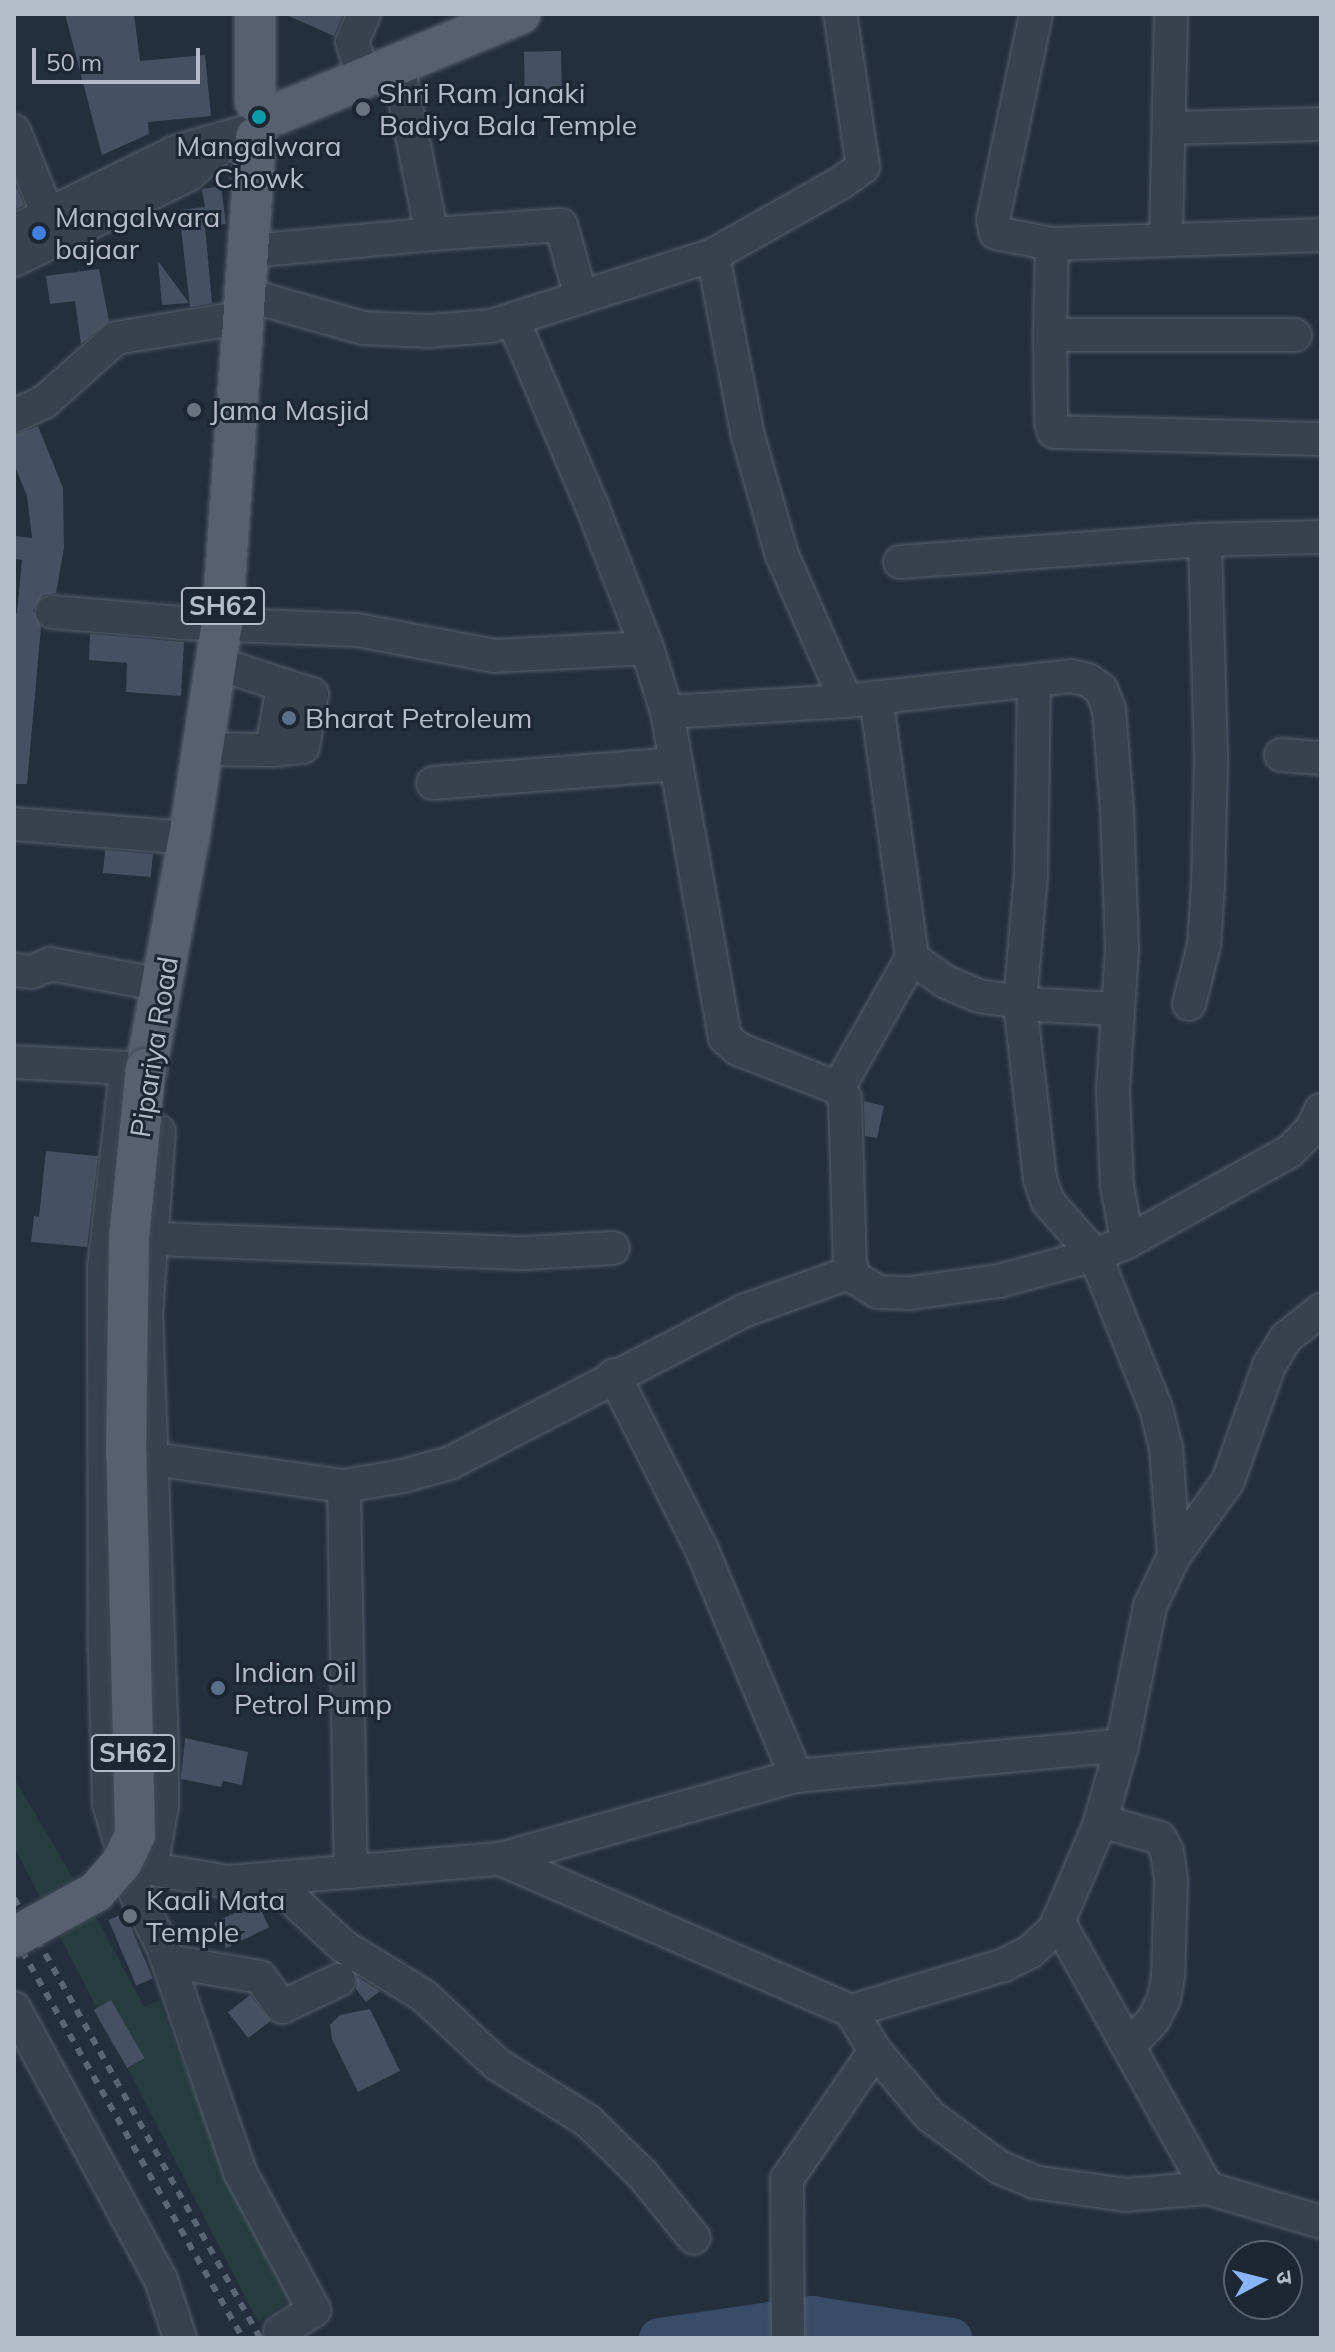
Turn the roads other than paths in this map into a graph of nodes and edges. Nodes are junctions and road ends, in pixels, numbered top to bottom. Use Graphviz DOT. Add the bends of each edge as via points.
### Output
graph roads {
  1 [pos="255,14"];
  2 [pos="364,14"];
  3 [pos="520,14"];
  4 [pos="840,14"];
  5 [pos="1036,14"];
  6 [pos="1171,14"];
  7 [pos="382,73"];
  8 [pos="253,124"];
  9 [pos="1321,124"];
  10 [pos="1170,128"];
  11 [pos="14,131"];
  12 [pos="52,227"];
  13 [pos="14,231"];
  14 [pos="432,234"];
  15 [pos="1321,235"];
  16 [pos="1166,237"];
  17 [pos="1052,244"];
  18 [pos="250,251"];
  19 [pos="713,255"];
  20 [pos="14,260"];
  21 [pos="581,297"];
  22 [pos="246,306"];
  23 [pos="513,320"];
  24 [pos="1050,335"];
  25 [pos="1295,335"];
  26 [pos="14,416"];
  27 [pos="1321,439"];
  28 [pos="1321,537"];
  29 [pos="1205,540"];
  30 [pos="900,562"];
  31 [pos="52,612"];
  32 [pos="222,623"];
  33 [pos="647,648"];
  34 [pos="216,663"];
  35 [pos="1034,681"];
  36 [pos="861,699"];
  37 [pos="667,712"];
  38 [pos="203,749"];
  39 [pos="1281,755"];
  40 [pos="1321,758"];
  41 [pos="675,764"];
  42 [pos="433,783"];
  43 [pos="14,824"];
  44 [pos="189,838"];
  45 [pos="912,958"];
  46 [pos="14,970"];
  47 [pos="162,985"];
  48 [pos="1020,1003"];
  49 [pos="1189,1004"];
  50 [pos="1116,1009"];
  51 [pos="14,1062"];
  52 [pos="146,1069"];
  53 [pos="838,1088"];
  54 [pos="1321,1110"];
  55 [pos="108,1237"];
  56 [pos="151,1238"];
  57 [pos="1127,1242"];
  58 [pos="613,1248"];
  59 [pos="1095,1255"];
  60 [pos="852,1272"];
  61 [pos="1321,1310"];
  62 [pos="614,1375"];
  63 [pos="104,1455"];
  64 [pos="150,1457"];
  65 [pos="344,1486"];
  66 [pos="1174,1556"];
  67 [pos="1122,1745"];
  68 [pos="796,1776"];
  69 [pos="1101,1821"];
  70 [pos="500,1859"];
  71 [pos="139,1866"];
  72 [pos="351,1872"];
  73 [pos="271,1879"];
  74 [pos="1058,1921"];
  75 [pos="14,1937"];
  76 [pos="168,1961"];
  77 [pos="339,1980"];
  78 [pos="14,2008"];
  79 [pos="851,2011"];
  80 [pos="1129,2046"];
  81 [pos="875,2051"];
  82 [pos="1207,2188"];
  83 [pos="1321,2222"];
  84 [pos="694,2238"];
  85 [pos="280,2331"];
  86 [pos="180,2338"];
  87 [pos="788,2338"];
  1 -- 8 [label="main road, Pipariya Road"];
  2 -- 7 [label="street" via="352,42"];
  3 -- 7 [label="main road"];
  4 -- 19 [label="street" via="863,167"];
  5 -- 17 [label="street" via="993,227 1000,234"];
  6 -- 10 [label="street"];
  7 -- 8 [label="main road"];
  7 -- 14 [label="street"];
  8 -- 12 [label="street" via="188,175"];
  8 -- 18 [label="main road, Pipariya Road / SH62"];
  9 -- 10 [label="street"];
  10 -- 16 [label="street"];
  11 -- 12 [label="street"];
  12 -- 13 [label="street"];
  12 -- 20 [label="street"];
  14 -- 18 [label="street"];
  14 -- 21 [label="street" via="561,225"];
  15 -- 16 [label="street"];
  16 -- 17 [label="street"];
  17 -- 24 [label="street"];
  18 -- 22 [label="main road, Pipariya Road / SH62"];
  19 -- 21 [label="street"];
  19 -- 36 [label="street" via="748,436 782,555"];
  21 -- 23 [label="street"];
  22 -- 23 [label="street" via="363,328 428,331"];
  22 -- 26 [label="street" via="116,338 44,402"];
  22 -- 32 [label="main road, Pipariya Road / SH62"];
  23 -- 33 [label="street"];
  24 -- 25 [label="street"];
  24 -- 27 [label="street" via="1051,422 1058,434"];
  28 -- 29 [label="street"];
  29 -- 30 [label="street"];
  29 -- 49 [label="street" via="1211,757 1208,884 1204,945"];
  31 -- 32 [label="street"];
  32 -- 33 [label="street" via="357,630 494,656"];
  32 -- 34 [label="main road, Pipariya Road / SH62"];
  33 -- 37 [label="street"];
  34 -- 38 [label="main road, Pipariya Road / SH62"];
  34 -- 38 [label="street" via="283,685 272,750"];
  35 -- 36 [label="street"];
  35 -- 48 [label="street" via="1031,874"];
  35 -- 50 [label="street" via="1071,676 1088,680 1101,689 1109,709 1121,896"];
  36 -- 37 [label="street"];
  36 -- 45 [label="street"];
  37 -- 41 [label="street"];
  38 -- 44 [label="main road, Pipariya Road / SH62"];
  39 -- 40 [label="street"];
  41 -- 42 [label="street"];
  41 -- 53 [label="street" via="725,1038 738,1049"];
  43 -- 44 [label="street"];
  44 -- 47 [label="main road, Pipariya Road / SH62"];
  45 -- 48 [label="street" via="957,987"];
  45 -- 53 [label="street"];
  46 -- 47 [label="street" via="32,972 50,964"];
  47 -- 52 [label="main road, Pipariya Road / SH62"];
  48 -- 50 [label="street"];
  48 -- 59 [label="street" via="1040,1179 1048,1202"];
  50 -- 57 [label="street" via="1116,1169"];
  51 -- 52 [label="street"];
  52 -- 55 [label="street" via="125,1081"];
  52 -- 56 [label="street" via="161,1090"];
  52 -- 75 [label="main road, Pipariya Road / SH62, bridge" via="129,1238 126,1453 135,1835 122,1862 96,1892"];
  53 -- 60 [label="street" via="845,1098"];
  54 -- 57 [label="street" via="1312,1129 1289,1152"];
  55 -- 56 [label="street"];
  55 -- 63 [label="street"];
  56 -- 58 [label="street" via="526,1253"];
  56 -- 64 [label="street" via="146,1316"];
  57 -- 59 [label="street"];
  59 -- 60 [label="street" via="999,1281 895,1294 863,1285"];
  59 -- 66 [label="street" via="1156,1408 1166,1448"];
  60 -- 62 [label="street" via="743,1311"];
  61 -- 66 [label="street" via="1286,1338 1269,1366 1228,1481"];
  62 -- 65 [label="street" via="450,1463"];
  62 -- 68 [label="street" via="702,1550"];
  63 -- 64 [label="street"];
  63 -- 71 [label="street" via="109,1804"];
  64 -- 65 [label="street"];
  64 -- 71 [label="street" via="162,1805"];
  65 -- 72 [label="street"];
  66 -- 67 [label="street" via="1150,1606"];
  67 -- 68 [label="street"];
  67 -- 69 [label="street"];
  68 -- 70 [label="street"];
  69 -- 74 [label="street"];
  69 -- 80 [label="street" via="1165,1842 1171,1881 1164,1999"];
  70 -- 72 [label="street"];
  70 -- 79 [label="street"];
  71 -- 73 [label="street" via="229,1882"];
  71 -- 76 [label="street" via="136,1894"];
  72 -- 73 [label="street"];
  73 -- 84 [label="street" via="343,1946 424,1996 497,2064 588,2121 642,2174"];
  74 -- 79 [label="street" via="1044,1942 1004,1965"];
  74 -- 80 [label="street"];
  76 -- 77 [label="street" via="260,1977 282,2007"];
  76 -- 85 [label="street" via="240,2172 314,2310"];
  78 -- 86 [label="street" via="161,2280"];
  79 -- 81 [label="street"];
  80 -- 82 [label="street"];
  81 -- 82 [label="street" via="930,2116 999,2167 1034,2182 1125,2195"];
  81 -- 87 [label="street" via="787,2179"];
  82 -- 83 [label="street"];
}
